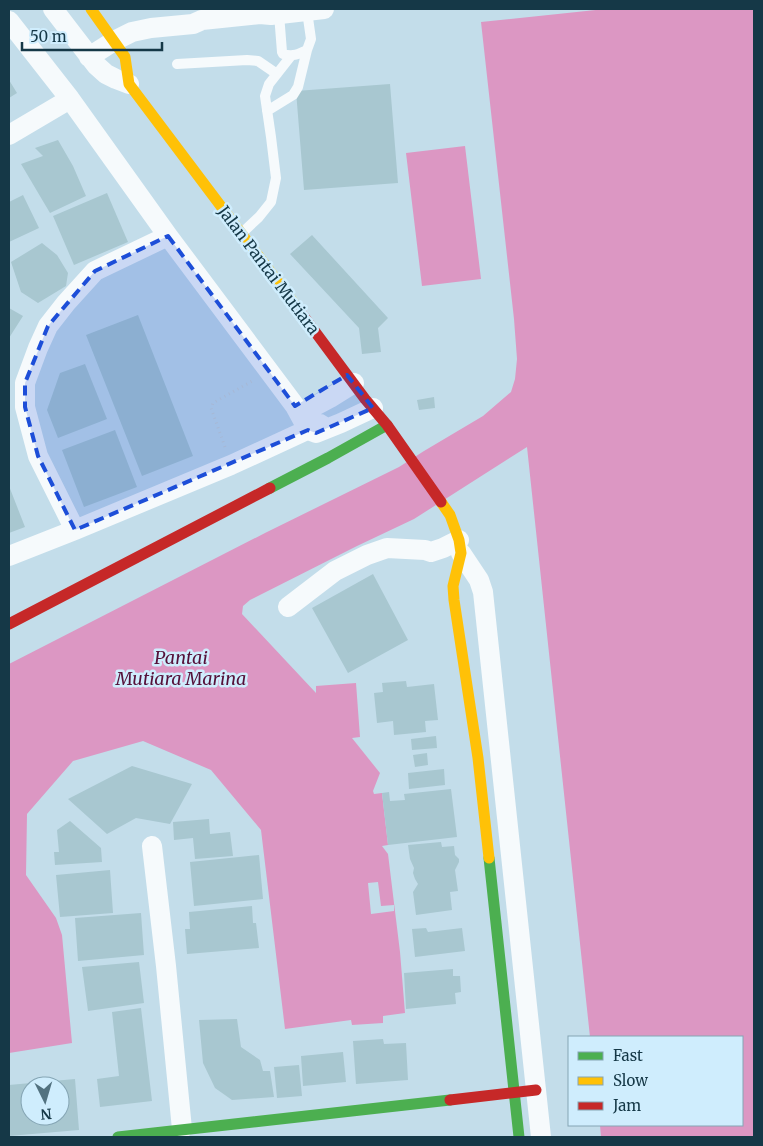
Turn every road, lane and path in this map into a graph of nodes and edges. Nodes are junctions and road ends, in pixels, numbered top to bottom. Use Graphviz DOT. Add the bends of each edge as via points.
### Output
graph roads {
  1 [pos="52,9"];
  2 [pos="91,9"];
  3 [pos="316,10"];
  4 [pos="275,15"];
  5 [pos="9,21"];
  6 [pos="114,41"];
  7 [pos="308,50"];
  8 [pos="290,56"];
  9 [pos="89,57"];
  10 [pos="177,64"];
  11 [pos="276,74"];
  12 [pos="129,84"];
  13 [pos="70,99"];
  14 [pos="267,110"];
  15 [pos="9,136"];
  16 [pos="242,233"];
  17 [pos="168,236"];
  18 [pos="270,372"];
  19 [pos="360,391"];
  20 [pos="301,416"];
  21 [pos="387,425"];
  22 [pos="231,465"];
  23 [pos="75,530"];
  24 [pos="460,547"];
  25 [pos="9,556"];
  26 [pos="288,607"];
  27 [pos="9,624"];
  28 [pos="152,846"];
  29 [pos="536,1090"];
  30 [pos="514,1093"];
  31 [pos="182,1130"];
  32 [pos="118,1137"];
  33 [pos="519,1137"];
  34 [pos="541,1137"];
  1 -- 9 [label="street, Jalan Pantai Mutiara"];
  2 -- 6 [label="street, Jalan Pantai Mutiara"];
  3 -- 4 [label="street"];
  3 -- 7 [label="lane"];
  4 -- 6 [label="street" via="260,21 205,27 194,24 151,28 132,32"];
  4 -- 8 [label="lane" via="281,49 283,54"];
  5 -- 13 [label="street"];
  6 -- 9 [label="street"];
  6 -- 12 [label="street, Jalan Pantai Mutiara" via="125,56"];
  7 -- 8 [label="lane"];
  7 -- 14 [label="lane" via="293,95"];
  8 -- 11 [label="lane"];
  9 -- 12 [label="street, Jalan Pantai Mutiara" via="106,74"];
  10 -- 11 [label="lane" via="258,61"];
  11 -- 14 [label="lane" via="266,91"];
  12 -- 16 [label="street, Jalan Pantai Mutiara"];
  13 -- 15 [label="street"];
  13 -- 17 [label="street"];
  14 -- 16 [label="lane" via="276,178 272,202"];
  16 -- 19 [label="street, Jalan Pantai Mutiara"];
  17 -- 18 [label="street"];
  17 -- 23 [label="street" via="95,271 48,326 25,384 25,408 38,456"];
  18 -- 20 [label="street"];
  18 -- 22 [label="path" via="213,403 211,408"];
  19 -- 20 [label="street" via="338,415"];
  19 -- 20 [label="street" via="327,389"];
  19 -- 21 [label="street, Jalan Pantai Mutiara"];
  20 -- 22 [label="street"];
  21 -- 24 [label="street, Jalan Pantai Mutiara" via="450,515"];
  21 -- 27 [label="street"];
  22 -- 23 [label="street"];
  23 -- 25 [label="street"];
  24 -- 26 [label="street" via="431,552 387,548 335,571"];
  24 -- 29 [label="street" via="483,592"];
  24 -- 30 [label="street" via="453,586 454,600 478,758"];
  28 -- 31 [label="street"];
  29 -- 30 [label="street"];
  29 -- 34 [label="street"];
  30 -- 31 [label="street"];
  30 -- 33 [label="street"];
  31 -- 32 [label="street"];
}
